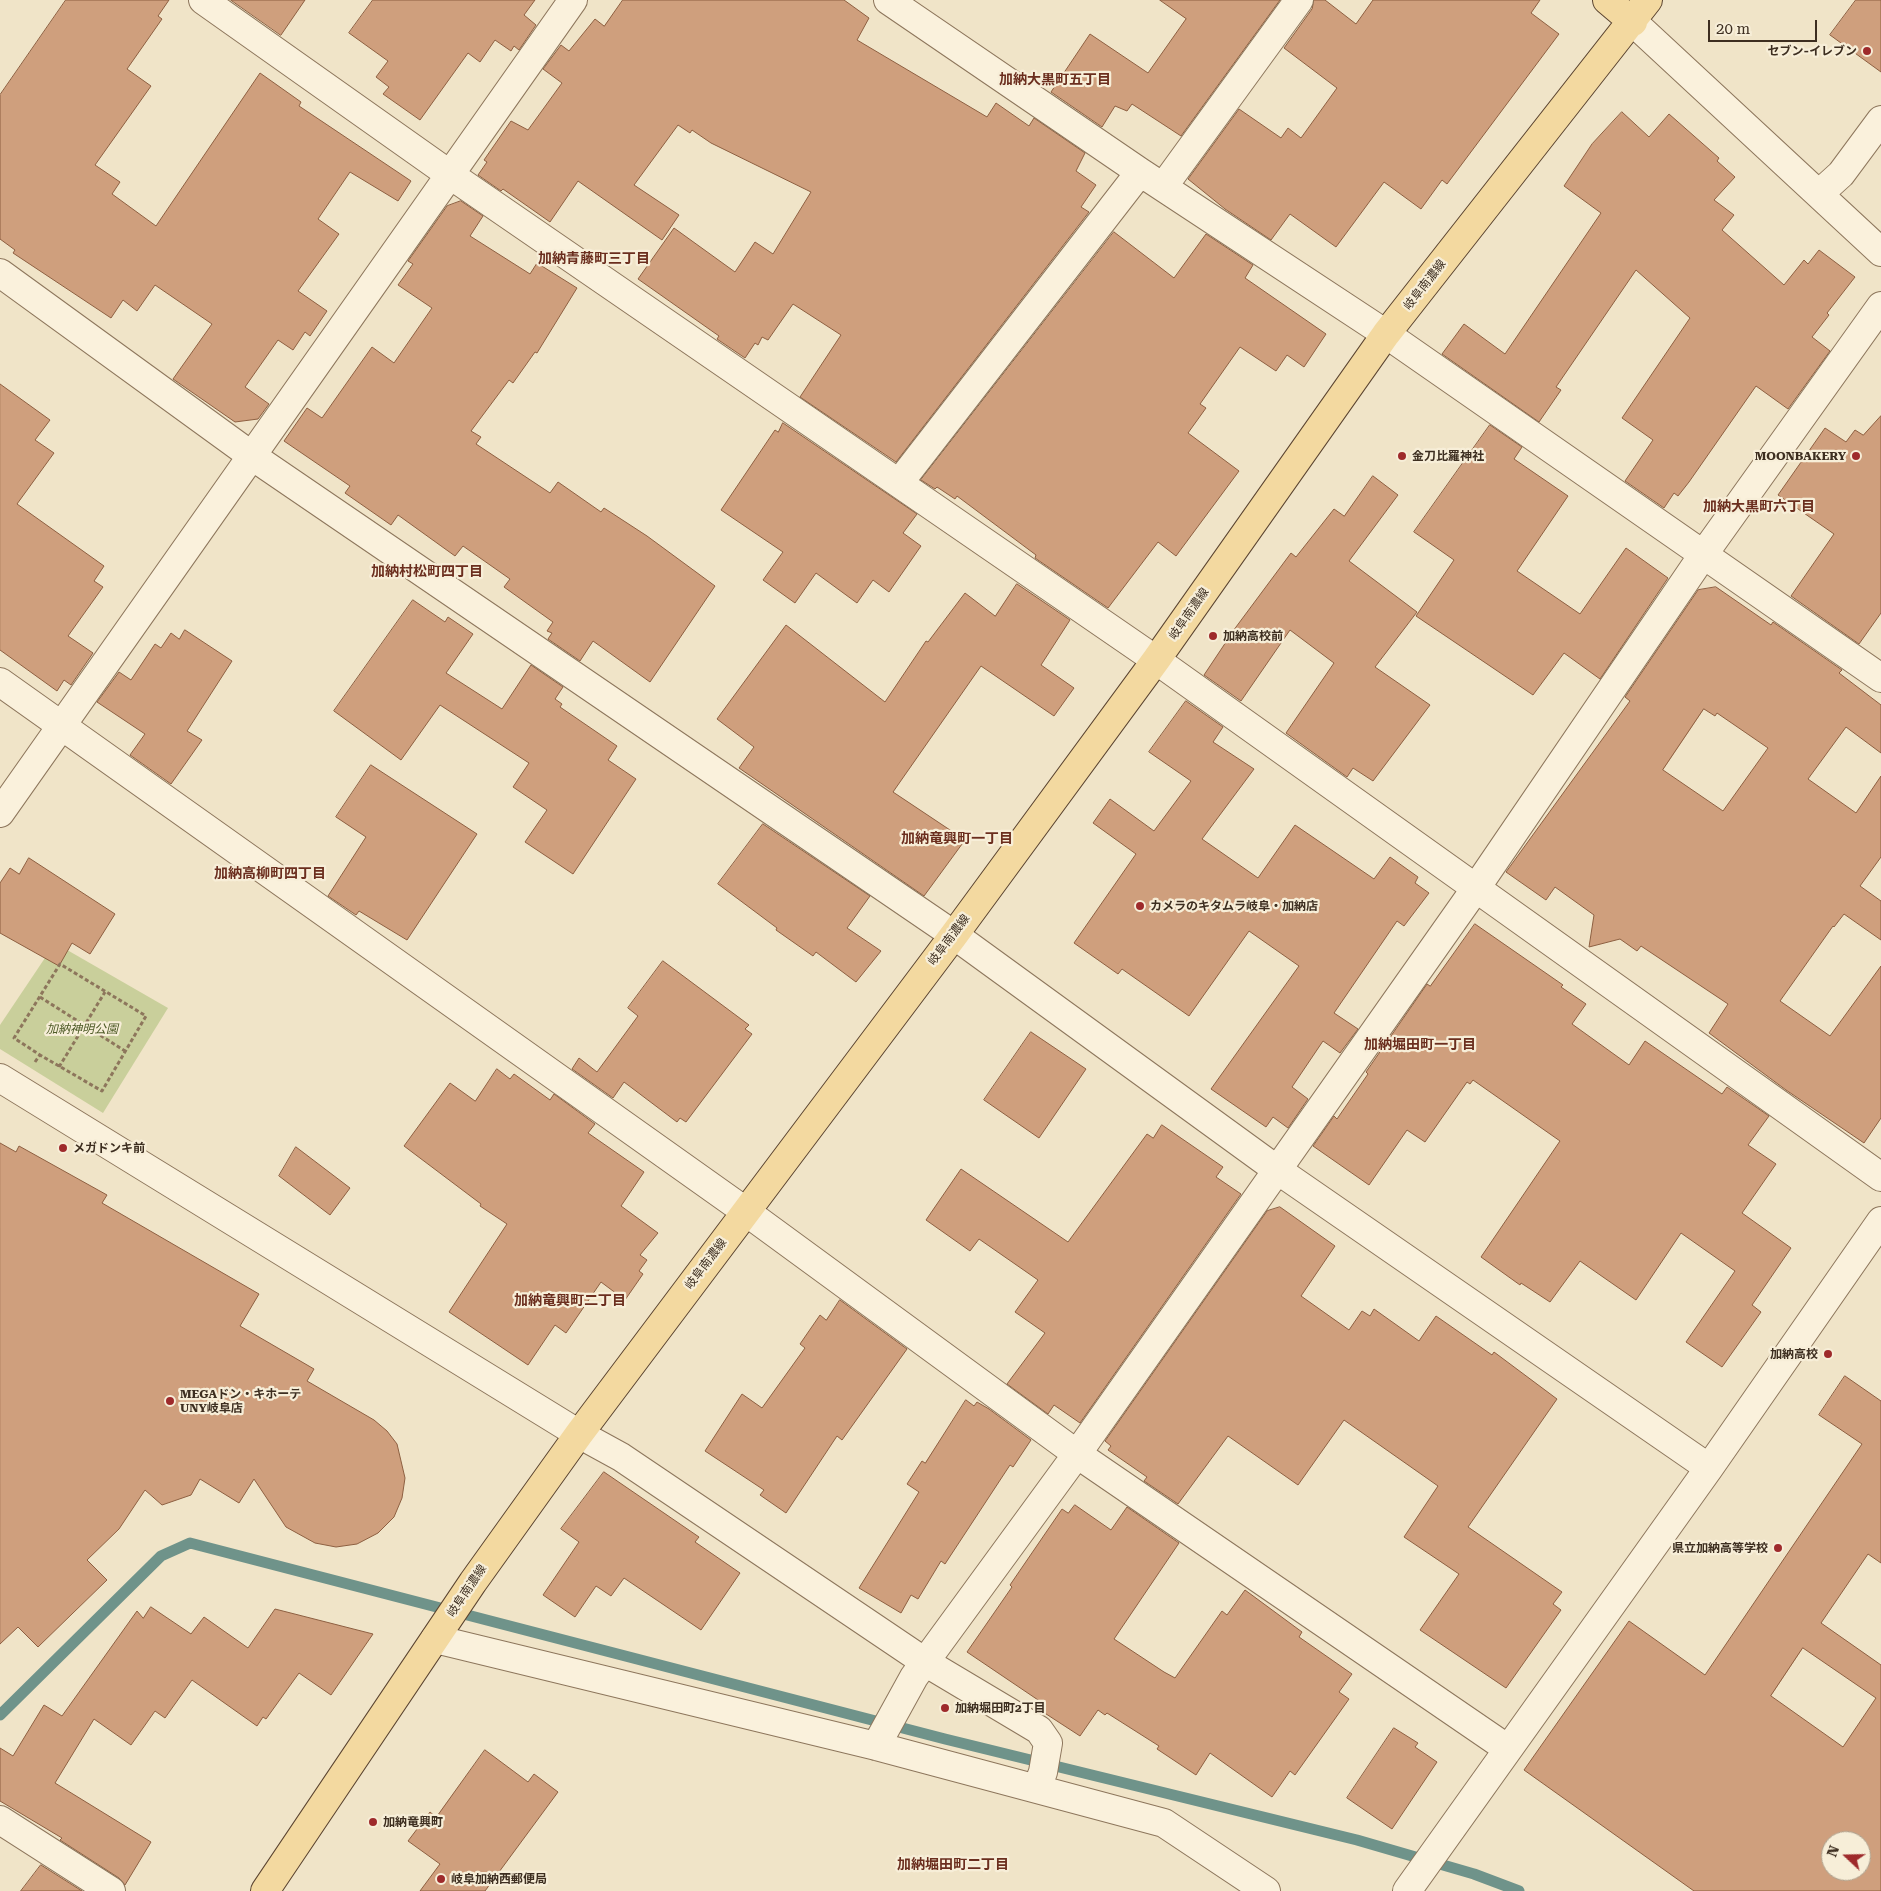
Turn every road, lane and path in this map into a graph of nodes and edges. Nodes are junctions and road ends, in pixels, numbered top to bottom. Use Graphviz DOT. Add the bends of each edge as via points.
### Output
graph roads {
  1 [pos="203,0"];
  2 [pos="572,0"];
  3 [pos="1299,0"];
  4 [pos="1607,0"];
  5 [pos="1648,0"];
  6 [pos="901,4"];
  7 [pos="1632,22"];
  8 [pos="1881,120"];
  9 [pos="1140,172"];
  10 [pos="449,174"];
  11 [pos="1163,187"];
  12 [pos="1820,193"];
  13 [pos="1881,252"];
  14 [pos="0,273"];
  15 [pos="1881,306"];
  16 [pos="1386,334"];
  17 [pos="252,456"];
  18 [pos="899,483"];
  19 [pos="1703,555"];
  20 [pos="1156,660"];
  21 [pos="1881,678"];
  22 [pos="0,682"];
  23 [pos="60,725"];
  24 [pos="0,813"];
  25 [pos="1476,888"];
  26 [pos="954,935"];
  27 [pos="105,992"];
  28 [pos="40,997"];
  29 [pos="125,1051"];
  30 [pos="40,1056"];
  31 [pos="59,1067"];
  32 [pos="9,1083"];
  33 [pos="1276,1169"];
  34 [pos="1881,1177"];
  35 [pos="745,1211"];
  36 [pos="1881,1221"];
  37 [pos="578,1434"];
  38 [pos="1077,1454"];
  39 [pos="1709,1468"];
  40 [pos="435,1639"];
  41 [pos="925,1662"];
  42 [pos="878,1740"];
  43 [pos="1508,1749"];
  44 [pos="1040,1780"];
  45 [pos="0,1820"];
  46 [pos="1413,1882"];
  47 [pos="112,1891"];
  48 [pos="265,1891"];
  49 [pos="1266,1891"];
  1 -- 10 [label="street"];
  2 -- 10 [label="street"];
  3 -- 11 [label="street"];
  4 -- 7 [label="main road"];
  5 -- 7 [label="main road, 岐阜南濃線"];
  6 -- 9 [label="street"];
  7 -- 12 [label="street"];
  7 -- 16 [label="main road, 岐阜南濃線"];
  8 -- 12 [label="street" via="1840,174"];
  9 -- 11 [label="street"];
  9 -- 18 [label="street"];
  10 -- 17 [label="street"];
  10 -- 18 [label="street"];
  11 -- 16 [label="street"];
  12 -- 13 [label="street"];
  14 -- 17 [label="street"];
  15 -- 19 [label="street"];
  16 -- 19 [label="street"];
  16 -- 20 [label="main road, 岐阜南濃線"];
  17 -- 23 [label="street"];
  17 -- 26 [label="street"];
  18 -- 20 [label="street"];
  19 -- 21 [label="street"];
  19 -- 25 [label="street"];
  20 -- 25 [label="street"];
  20 -- 26 [label="main road, 岐阜南濃線"];
  22 -- 23 [label="street"];
  23 -- 24 [label="street"];
  23 -- 35 [label="street"];
  25 -- 33 [label="street"];
  25 -- 34 [label="street"];
  26 -- 33 [label="street"];
  26 -- 35 [label="main road, 岐阜南濃線"];
  27 -- 28 [label="path" via="60,964"];
  27 -- 29 [label="path" via="146,1016"];
  27 -- 31 [label="path"];
  28 -- 29 [label="path"];
  28 -- 30 [label="path" via="14,1038"];
  29 -- 31 [label="path" via="102,1091"];
  30 -- 31 [label="path"];
  30 -- 32 [label="path"];
  32 -- 37 [label="street"];
  33 -- 38 [label="street"];
  33 -- 39 [label="street"];
  35 -- 37 [label="main road, 岐阜南濃線"];
  35 -- 38 [label="street"];
  36 -- 39 [label="street"];
  37 -- 40 [label="main road, 岐阜南濃線"];
  37 -- 41 [label="street" via="621,1457"];
  38 -- 41 [label="street"];
  38 -- 43 [label="street"];
  39 -- 43 [label="street"];
  40 -- 42 [label="street"];
  40 -- 48 [label="main road, 岐阜南濃線"];
  41 -- 42 [label="street"];
  41 -- 44 [label="street" via="1039,1730 1048,1743"];
  42 -- 44 [label="street"];
  43 -- 46 [label="street"];
  44 -- 49 [label="street" via="1164,1823"];
  45 -- 47 [label="street"];
}
